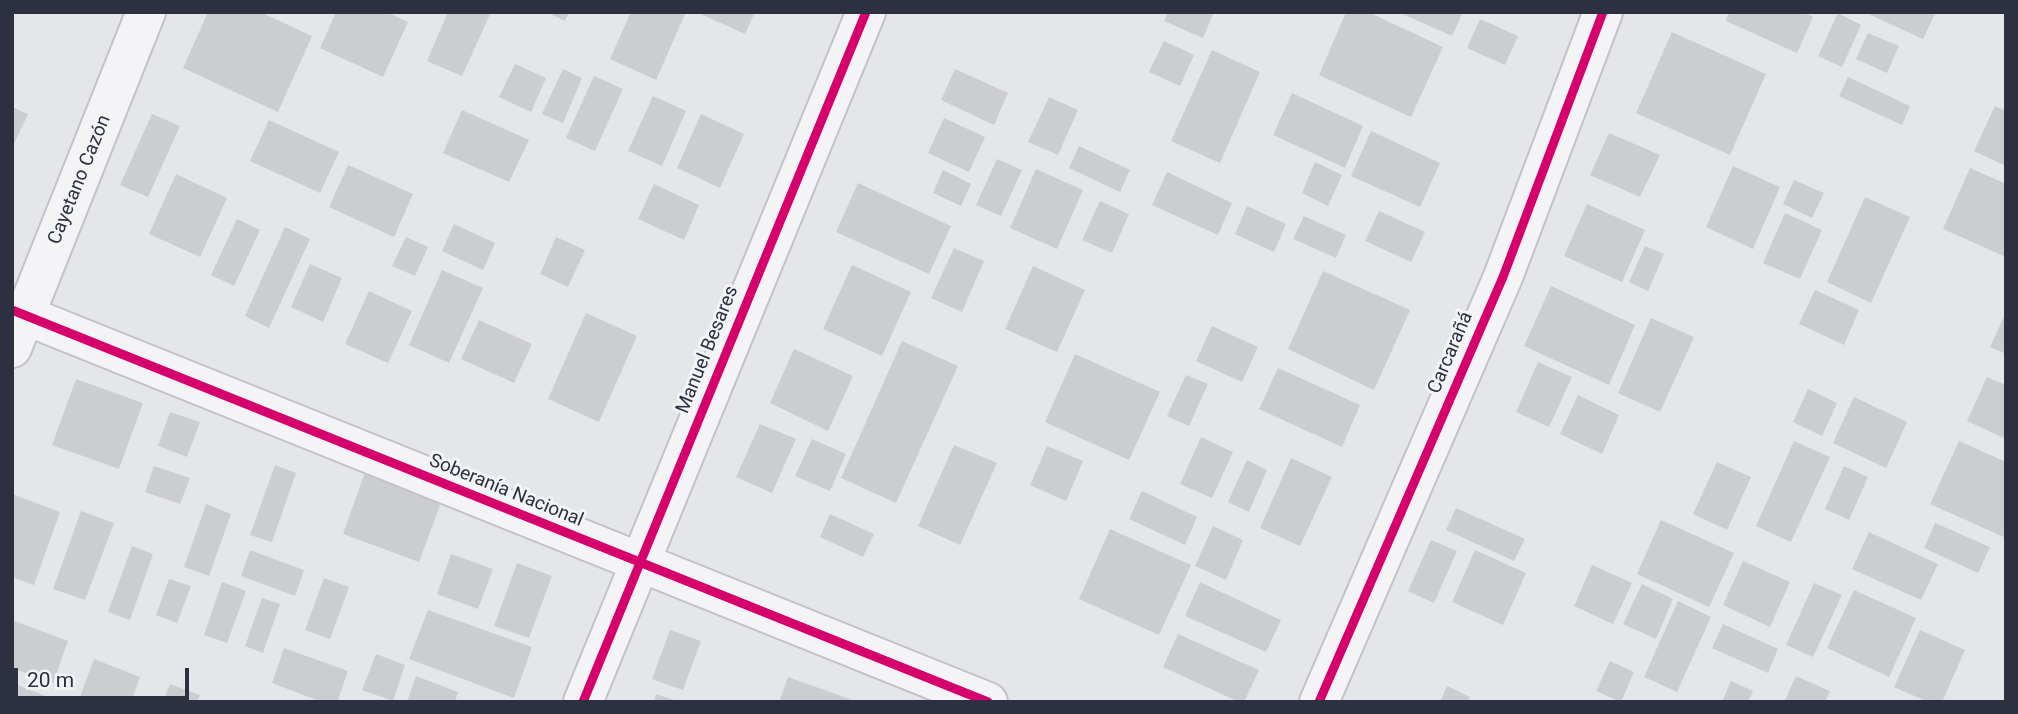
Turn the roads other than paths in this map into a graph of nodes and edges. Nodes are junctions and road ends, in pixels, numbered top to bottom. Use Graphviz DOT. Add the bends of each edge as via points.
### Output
graph roads {
  1 [pos="146,12"];
  2 [pos="866,12"];
  3 [pos="1603,12"];
  4 [pos="17,325"];
  5 [pos="639,563"];
  6 [pos="583,702"];
  7 [pos="988,702"];
  8 [pos="1319,702"];
  1 -- 4 [label="street, Cayetano Cazón"];
  2 -- 5 [label="street, Manuel Besares"];
  3 -- 8 [label="street, Carcarañá" via="1503,277"];
  4 -- 5 [label="street, Soberanía Nacional"];
  5 -- 6 [label="street, Manuel Besares"];
  5 -- 7 [label="street, Soberanía Nacional"];
}
